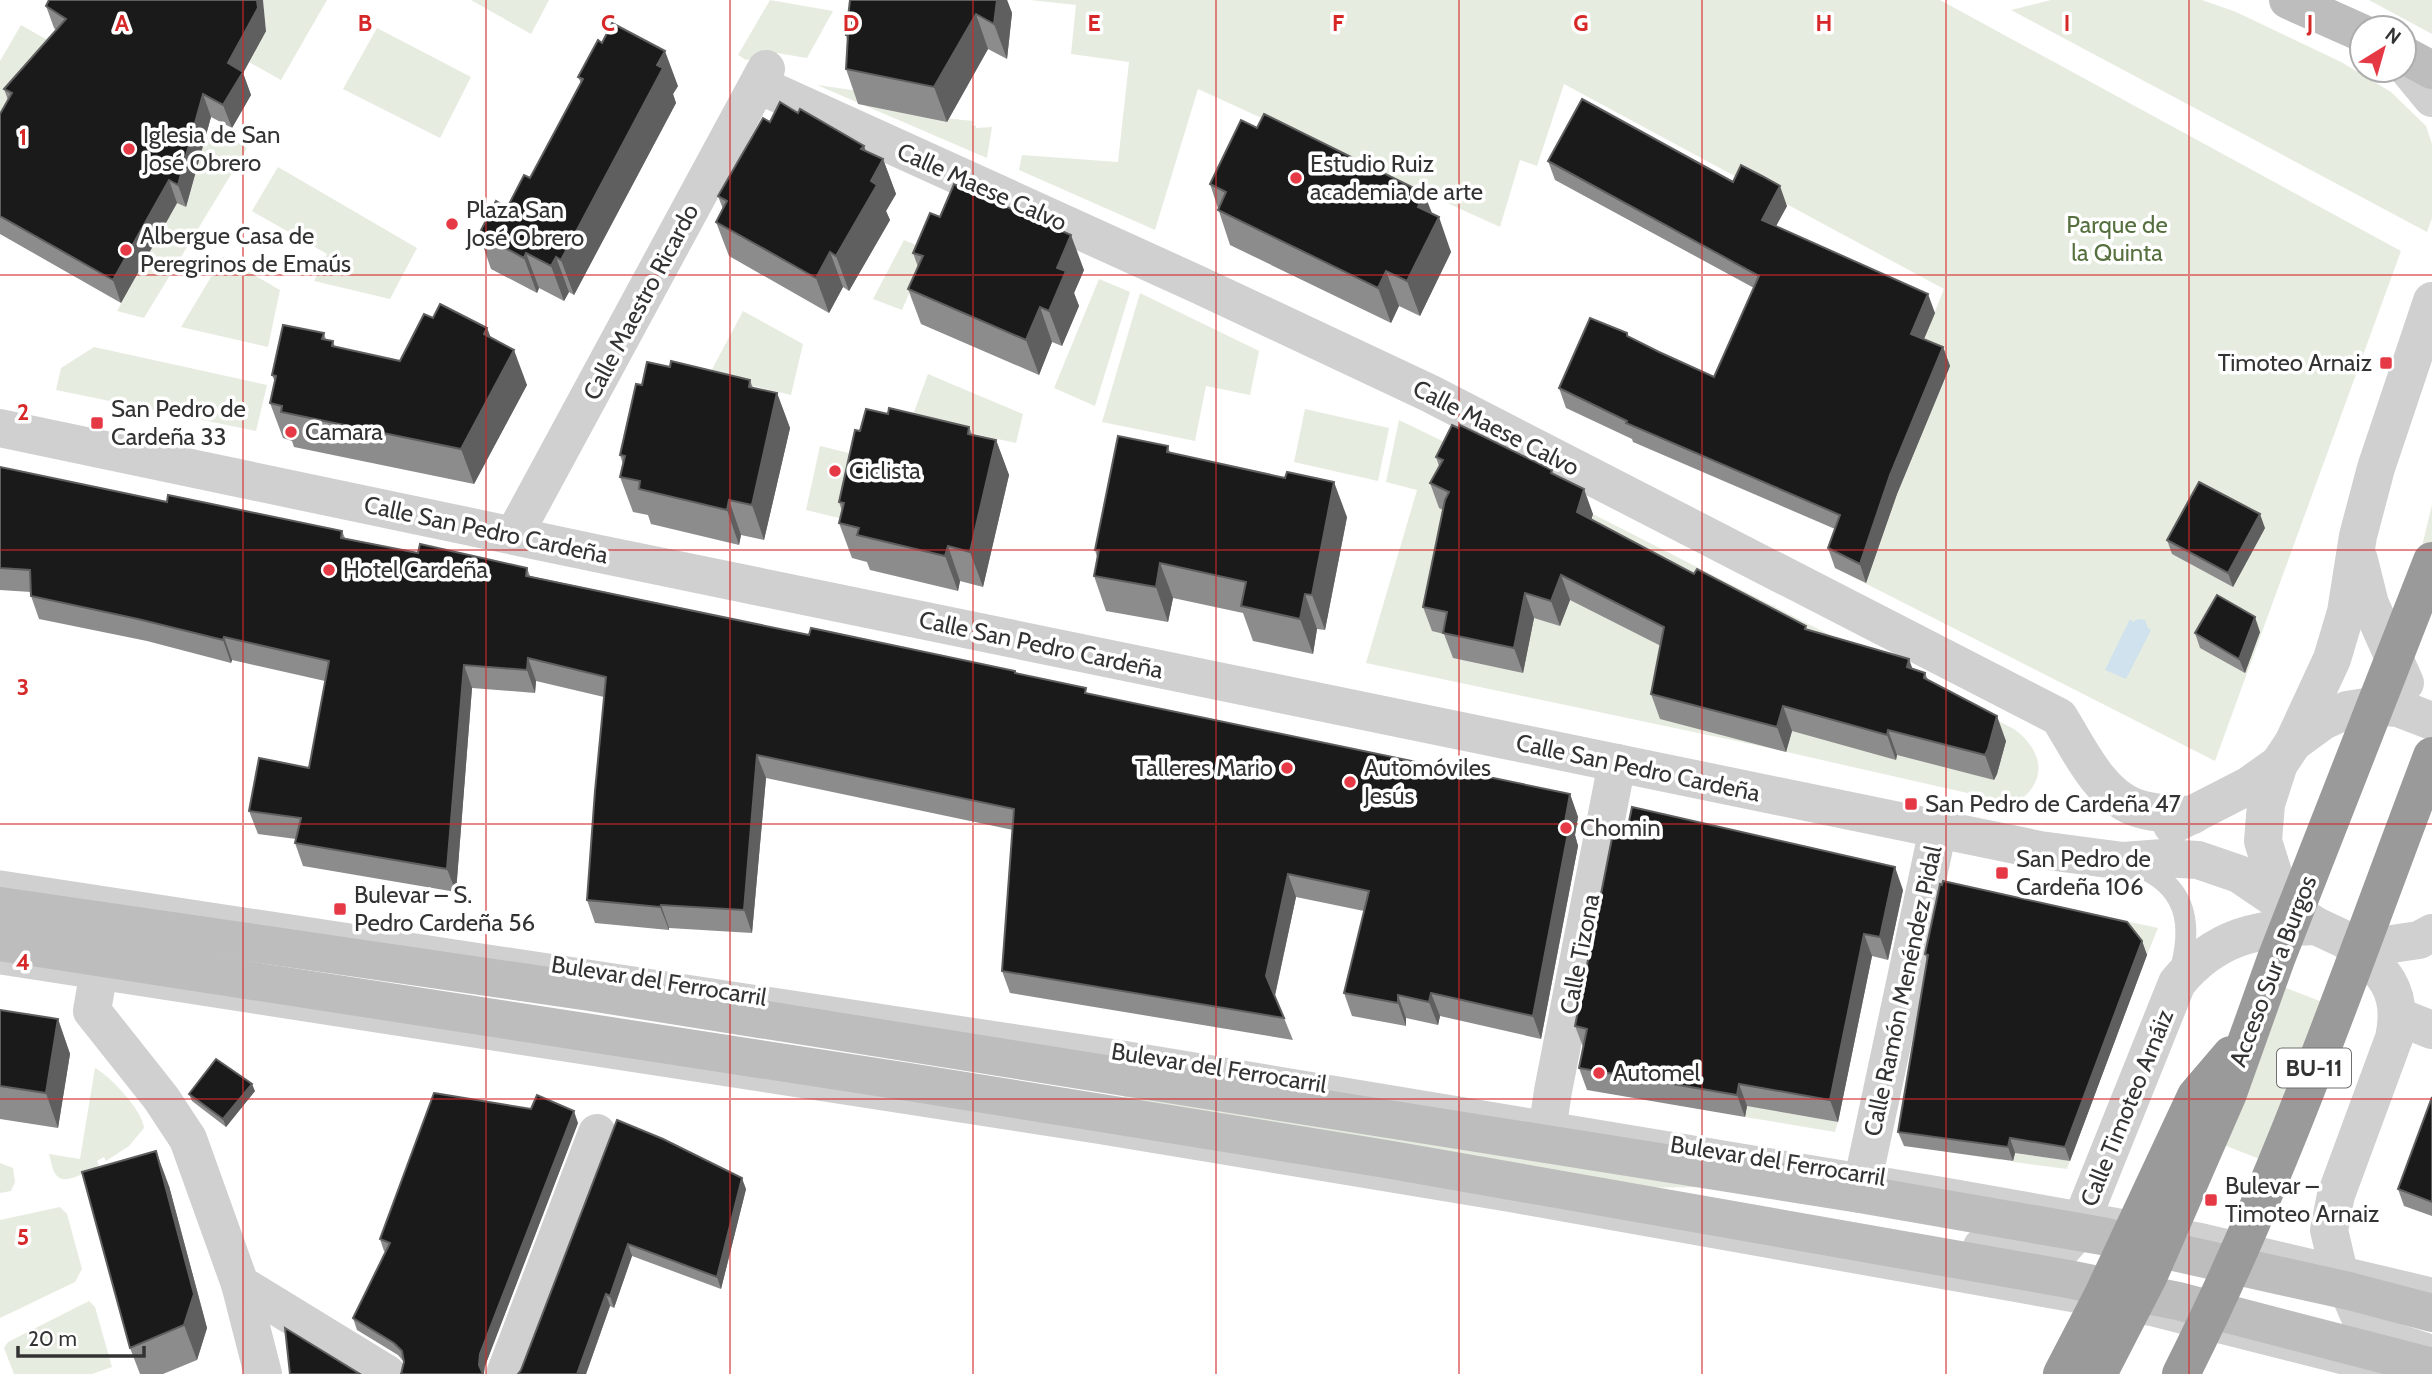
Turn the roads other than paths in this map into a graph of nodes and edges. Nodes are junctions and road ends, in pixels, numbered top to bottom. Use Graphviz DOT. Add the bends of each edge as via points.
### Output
graph roads {
  1 [pos="2288,0"];
  2 [pos="2312,0"];
  3 [pos="2348,25"];
  4 [pos="2348,26"];
  5 [pos="762,77"];
  6 [pos="2418,81"];
  7 [pos="2432,98"];
  8 [pos="2432,301"];
  9 [pos="0,428"];
  10 [pos="514,535"];
  11 [pos="2357,551"];
  12 [pos="2432,561"];
  13 [pos="2430,719"];
  14 [pos="2286,753"];
  15 [pos="2432,756"];
  16 [pos="1617,764"];
  17 [pos="2193,815"];
  18 [pos="1938,829"];
  19 [pos="2084,856"];
  20 [pos="2123,861"];
  21 [pos="0,881"];
  22 [pos="0,906"];
  23 [pos="2320,927"];
  24 [pos="2432,933"];
  25 [pos="0,943"];
  26 [pos="0,964"];
  27 [pos="97,983"];
  28 [pos="2177,983"];
  29 [pos="2415,1024"];
  30 [pos="2249,1034"];
  31 [pos="597,1133"];
  32 [pos="1546,1133"];
  33 [pos="1864,1176"];
  34 [pos="1678,1211"];
  35 [pos="2082,1222"];
  36 [pos="2343,1278"];
  37 [pos="240,1283"];
  38 [pos="2432,1289"];
  39 [pos="2432,1313"];
  40 [pos="2432,1354"];
  41 [pos="2432,1369"];
  42 [pos="263,1374"];
  43 [pos="387,1374"];
  44 [pos="505,1374"];
  45 [pos="2062,1374"];
  46 [pos="2098,1374"];
  47 [pos="2181,1374"];
  48 [pos="2382,1374"];
  49 [pos="2405,1374"];
  1 -- 4 [label="main road"];
  2 -- 3 [label="main road"];
  5 -- 10 [label="street, Calle Maestro Ricardo"];
  5 -- 17 [label="street, Calle Maese Calvo" via="1439,398 2059,717 2113,793 2133,807"];
  6 -- 7 [label="street"];
  8 -- 11 [label="street" via="2376,468"];
  9 -- 10 [label="street, Calle San Pedro Cardeña"];
  10 -- 16 [label="street, Calle San Pedro Cardeña"];
  11 -- 13 [label="street" via="2385,641 2403,680"];
  11 -- 14 [label="street" via="2332,659"];
  12 -- 30 [label="highway, Acceso Sur a Burgos / BU-11, bridge"];
  13 -- 14 [label="street, Calle San Pedro Cardeña" via="2398,708 2347,710 2323,721"];
  14 -- 17 [label="street, Calle San Pedro Cardeña" via="2248,786"];
  14 -- 23 [label="street" via="2266,804 2263,841 2274,876"];
  15 -- 47 [label="highway, BU-11, bridge" via="2248,1235"];
  16 -- 18 [label="street, Calle San Pedro Cardeña"];
  16 -- 32 [label="street, Calle Tizona"];
  17 -- 19 [label="street, Calle San Pedro Cardeña"];
  18 -- 19 [label="street, Calle San Pedro Cardeña"];
  18 -- 33 [label="street, Calle Ramón Menéndez Pidal"];
  19 -- 20 [label="street, Calle San Pedro Cardeña"];
  20 -- 23 [label="street, Calle San Pedro Cardeña" via="2199,860 2239,874"];
  20 -- 28 [label="lane, Calle Timoteo Arnáiz" via="2150,871 2179,898 2188,922"];
  21 -- 32 [label="lane, Bulevar del Ferrocarril" via="1122,1051"];
  22 -- 32 [label="main road, Bulevar del Ferrocarril"];
  23 -- 24 [label="street, Calle Timoteo Arnáiz" via="2385,945 2419,940"];
  23 -- 28 [label="street, Calle Timoteo Arnáiz" via="2281,927 2236,938 2192,964"];
  23 -- 29 [label="street" via="2383,972 2396,1000"];
  25 -- 27 [label="main road, Bulevar del Ferrocarril"];
  26 -- 27 [label="lane, Bulevar del Ferrocarril"];
  27 -- 34 [label="main road, Bulevar del Ferrocarril" via="909,1082"];
  27 -- 37 [label="street" via="188,1139"];
  27 -- 48 [label="lane, Bulevar del Ferrocarril" via="1084,1131 1512,1202 2153,1316"];
  28 -- 35 [label="street, Calle Timoteo Arnáiz"];
  29 -- 36 [label="street" via="2394,1038 2336,1195 2329,1230"];
  30 -- 45 [label="highway, bridge" via="2196,1096"];
  30 -- 46 [label="highway, Acceso Sur a Burgos / BU-11, bridge" via="2150,1275"];
  31 -- 44 [label="street"];
  32 -- 33 [label="main road, Bulevar del Ferrocarril"];
  33 -- 35 [label="main road, Bulevar del Ferrocarril"];
  34 -- 35 [label="street, Bulevar del Ferrocarril" via="1713,1200 2019,1254 2060,1251"];
  34 -- 41 [label="main road, Bulevar del Ferrocarril" via="2166,1299"];
  35 -- 36 [label="main road, Bulevar del Ferrocarril" via="2194,1256"];
  36 -- 38 [label="lane, Bulevar del Ferrocarril"];
  36 -- 39 [label="main road, Bulevar del Ferrocarril"];
  36 -- 40 [label="street" via="2362,1322 2372,1331"];
  37 -- 42 [label="street"];
  37 -- 43 [label="street"];
  41 -- 49 [label="lane, Bulevar del Ferrocarril"];
}
